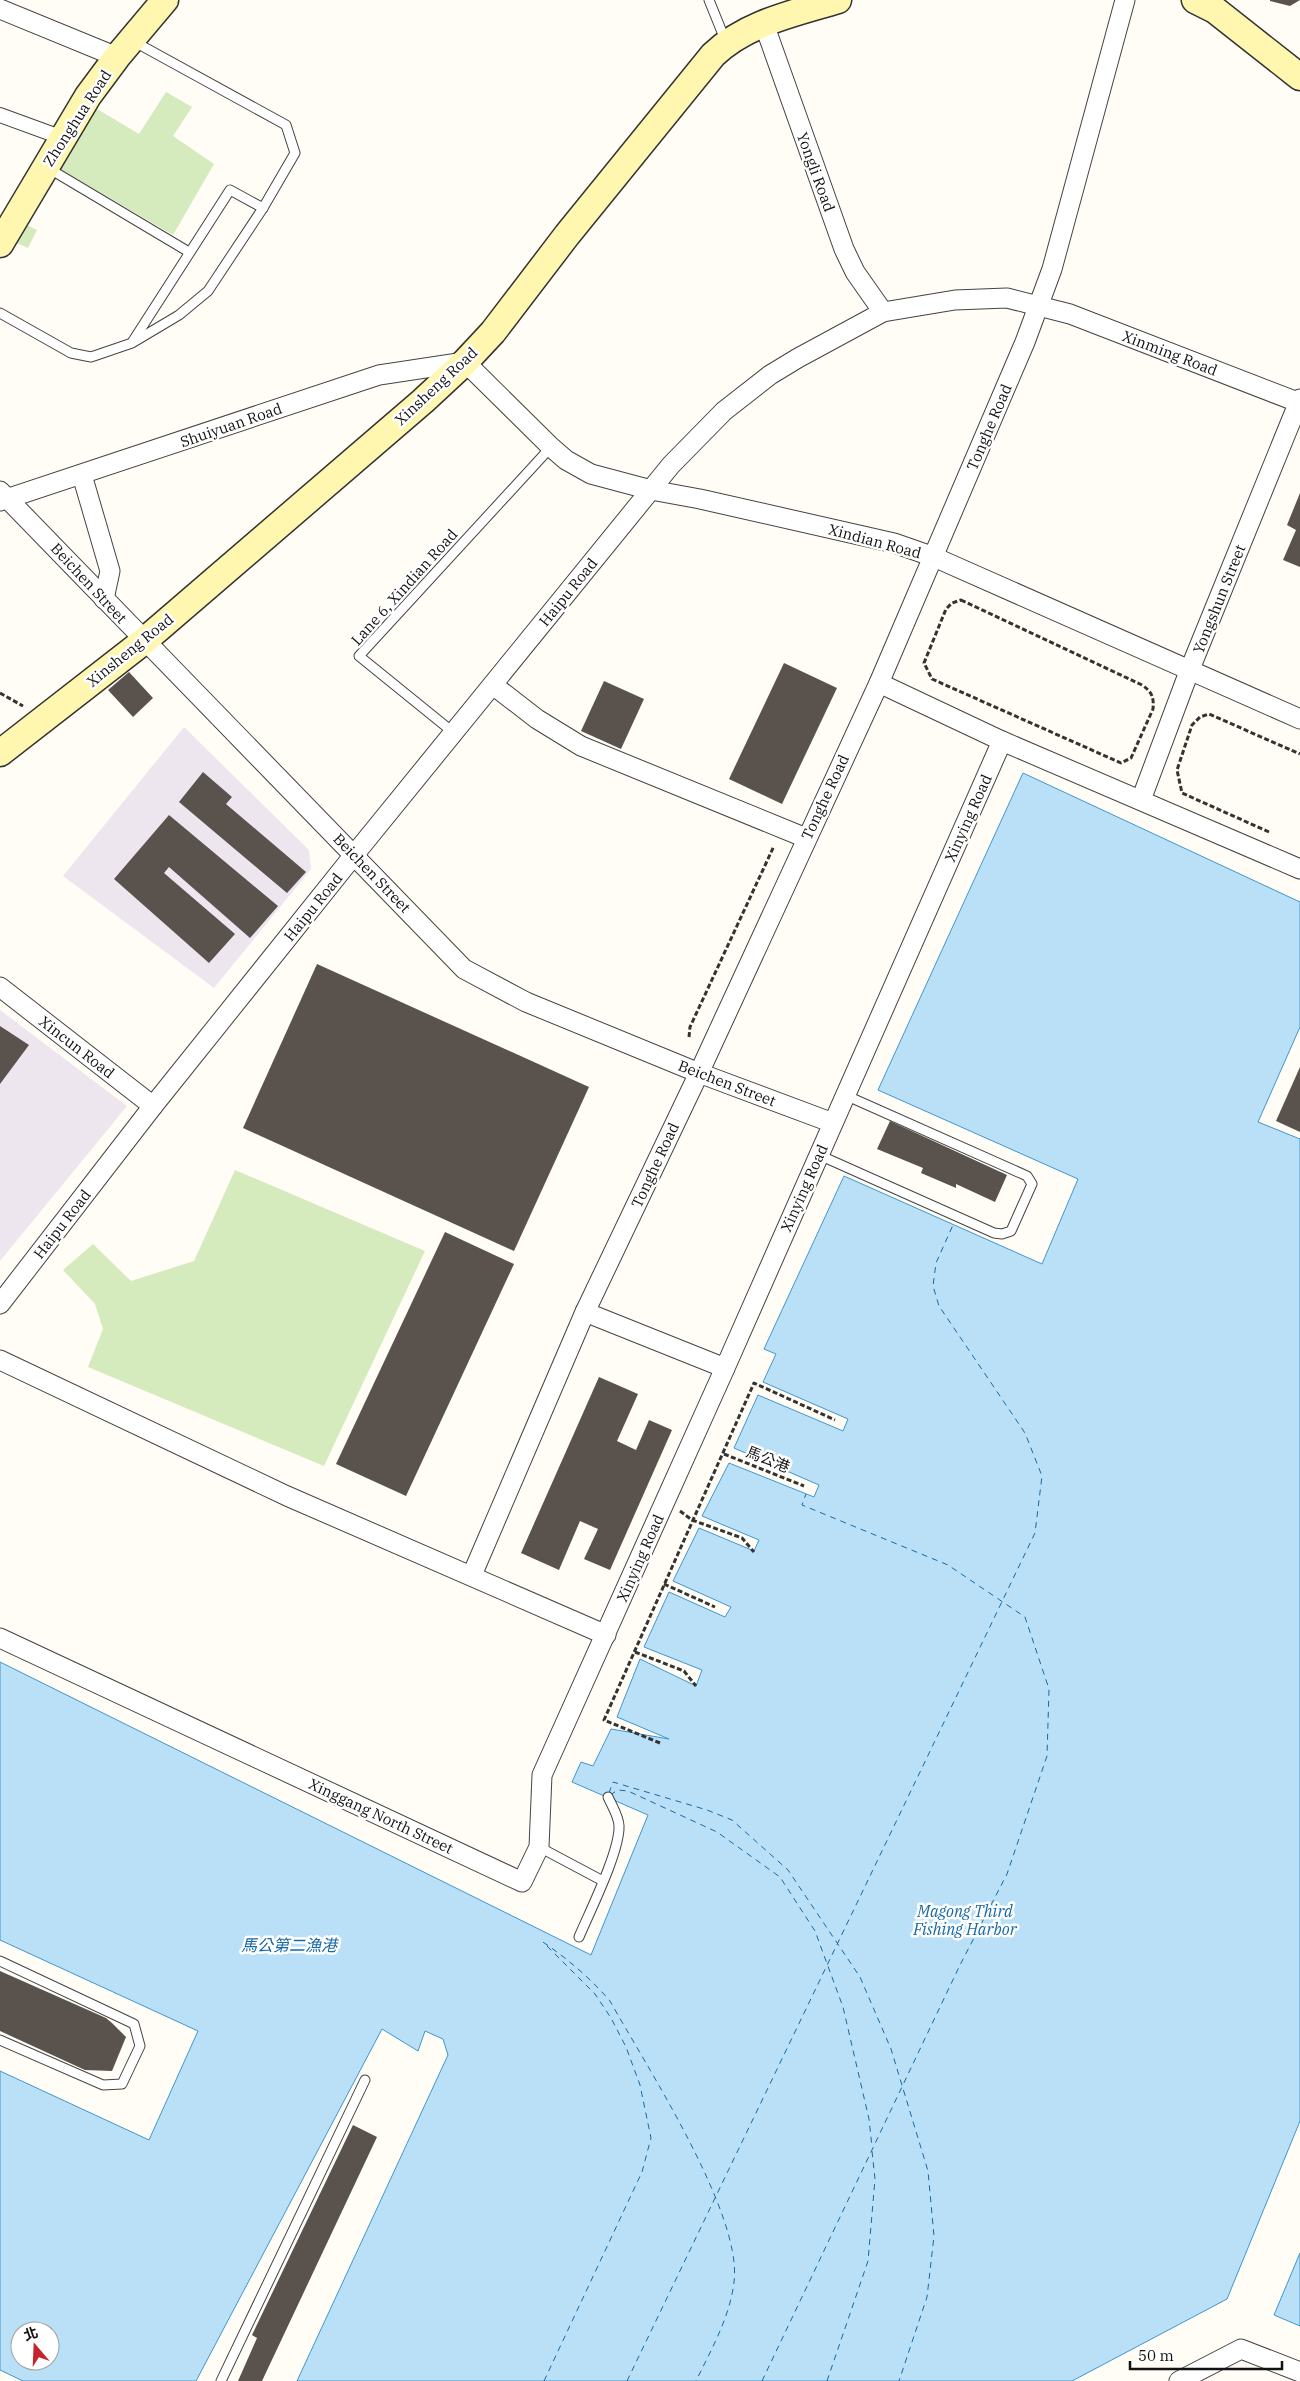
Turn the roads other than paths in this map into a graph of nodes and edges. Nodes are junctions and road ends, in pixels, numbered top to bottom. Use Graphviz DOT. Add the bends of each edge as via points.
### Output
graph roads {
  1 [pos="165,0"];
  2 [pos="709,0"];
  3 [pos="838,0"];
  4 [pos="1125,0"];
  5 [pos="1195,0"];
  6 [pos="0,9"];
  7 [pos="764,24"];
  8 [pos="726,42"];
  9 [pos="124,48"];
  10 [pos="1300,77"];
  11 [pos="0,115"];
  12 [pos="62,138"];
  13 [pos="46,166"];
  14 [pos="263,208"];
  15 [pos="8,216"];
  16 [pos="0,244"];
  17 [pos="189,252"];
  18 [pos="1039,305"];
  19 [pos="883,312"];
  20 [pos="0,313"];
  21 [pos="132,343"];
  22 [pos="465,362"];
  23 [pos="1300,402"];
  24 [pos="551,447"];
  25 [pos="82,475"];
  26 [pos="651,490"];
  27 [pos="3,497"];
  28 [pos="934,557"];
  29 [pos="104,599"];
  30 [pos="144,641"];
  31 [pos="1190,669"];
  32 [pos="879,683"];
  33 [pos="493,685"];
  34 [pos="1300,718"];
  35 [pos="454,733"];
  36 [pos="1002,741"];
  37 [pos="0,753"];
  38 [pos="1141,800"];
  39 [pos="806,838"];
  40 [pos="354,855"];
  41 [pos="1300,869"];
  42 [pos="0,988"];
  43 [pos="699,1072"];
  44 [pos="845,1094"];
  45 [pos="153,1106"];
  46 [pos="833,1123"];
  47 [pos="819,1155"];
  48 [pos="0,1304"];
  49 [pos="585,1312"];
  50 [pos="0,1360"];
  51 [pos="726,1368"];
  52 [pos="472,1575"];
  53 [pos="606,1635"];
  54 [pos="0,1638"];
  55 [pos="608,1797"];
  56 [pos="539,1847"];
  57 [pos="603,1881"];
  58 [pos="579,1936"];
  59 [pos="0,1961"];
  60 [pos="0,2040"];
  61 [pos="365,2080"];
  62 [pos="1300,2372"];
  63 [pos="221,2381"];
  64 [pos="1179,2381"];
  1 -- 9 [label="main road, Zhonghua Road"];
  2 -- 8 [label="lane"];
  3 -- 7 [label="main road, Xinsheng Road"];
  4 -- 18 [label="street, Tonghe Road" via="1052,269"];
  5 -- 10 [label="main road" via="1214,10"];
  6 -- 9 [label="street"];
  7 -- 8 [label="main road, Xinsheng Road"];
  7 -- 19 [label="street, Yongli Road" via="844,248 855,272"];
  8 -- 22 [label="main road, Xinsheng Road"];
  9 -- 12 [label="main road, Zhonghua Road"];
  9 -- 14 [label="lane" via="286,125 295,153"];
  11 -- 12 [label="street"];
  12 -- 13 [label="main road, Zhonghua Road"];
  13 -- 15 [label="main road, Zhonghua Road"];
  13 -- 17 [label="lane"];
  14 -- 17 [label="lane" via="230,190"];
  14 -- 21 [label="lane" via="208,291 180,315"];
  15 -- 16 [label="main road, Zhonghua Road"];
  17 -- 21 [label="lane"];
  18 -- 19 [label="street, Xinming Road" via="987,297"];
  18 -- 23 [label="street, Xinming Road"];
  18 -- 28 [label="street, Tonghe Road"];
  19 -- 26 [label="street, Haipu Road" via="770,375 724,411 682,452"];
  20 -- 21 [label="lane" via="71,353 91,358"];
  22 -- 24 [label="street, Xindian Road"];
  22 -- 25 [label="street, Shuiyuan Road" via="379,375"];
  22 -- 30 [label="main road, Xinsheng Road"];
  23 -- 31 [label="street, Yongshun Street"];
  24 -- 26 [label="street, Xindian Road" via="591,474"];
  24 -- 35 [label="lane, Lane 6, Xindian Road" via="359,656"];
  25 -- 27 [label="street, Shuiyuan Road"];
  25 -- 29 [label="street" via="110,571"];
  26 -- 28 [label="street, Xindian Road" via="894,543"];
  26 -- 33 [label="street, Haipu Road"];
  27 -- 29 [label="street, Beichen Street"];
  28 -- 31 [label="street, Xindian Road"];
  28 -- 32 [label="street, Tonghe Road"];
  29 -- 30 [label="street, Beichen Street"];
  30 -- 37 [label="main road, Xinsheng Road"];
  30 -- 40 [label="street, Beichen Street"];
  31 -- 34 [label="street, Xindian Road"];
  31 -- 38 [label="street, Yongshun Street"];
  32 -- 36 [label="street"];
  32 -- 39 [label="street, Tonghe Road"];
  33 -- 35 [label="street, Haipu Road"];
  33 -- 39 [label="street" via="537,719 581,746"];
  35 -- 40 [label="street, Haipu Road"];
  36 -- 38 [label="street"];
  36 -- 44 [label="street, Xinying Road"];
  38 -- 41 [label="street"];
  39 -- 43 [label="street, Tonghe Road"];
  40 -- 43 [label="street, Beichen Street" via="464,969 526,1002"];
  40 -- 45 [label="street, Haipu Road"];
  42 -- 45 [label="street, Xincun Road"];
  43 -- 46 [label="street, Beichen Street"];
  43 -- 49 [label="street, Tonghe Road"];
  44 -- 46 [label="street, Xinying Road"];
  44 -- 47 [label="lane" via="1027,1176 1032,1184 1011,1231 994,1233 954,1221"];
  45 -- 48 [label="street, Haipu Road"];
  46 -- 47 [label="street, Xinying Road"];
  47 -- 51 [label="street, Xinying Road"];
  49 -- 51 [label="street"];
  49 -- 52 [label="street, Tonghe Road"];
  50 -- 52 [label="street" via="287,1496"];
  51 -- 53 [label="street, Xinying Road"];
  52 -- 53 [label="street"];
  53 -- 56 [label="street, Xinggang North Street" via="542,1775"];
  54 -- 56 [label="street, Xinggang North Street" via="522,1882"];
  55 -- 57 [label="lane" via="620,1824"];
  56 -- 57 [label="lane"];
  57 -- 58 [label="lane"];
  59 -- 60 [label="lane" via="134,2024 140,2046 122,2084 103,2085"];
  61 -- 63 [label="lane"];
  62 -- 64 [label="street" via="1241,2349"];
}
